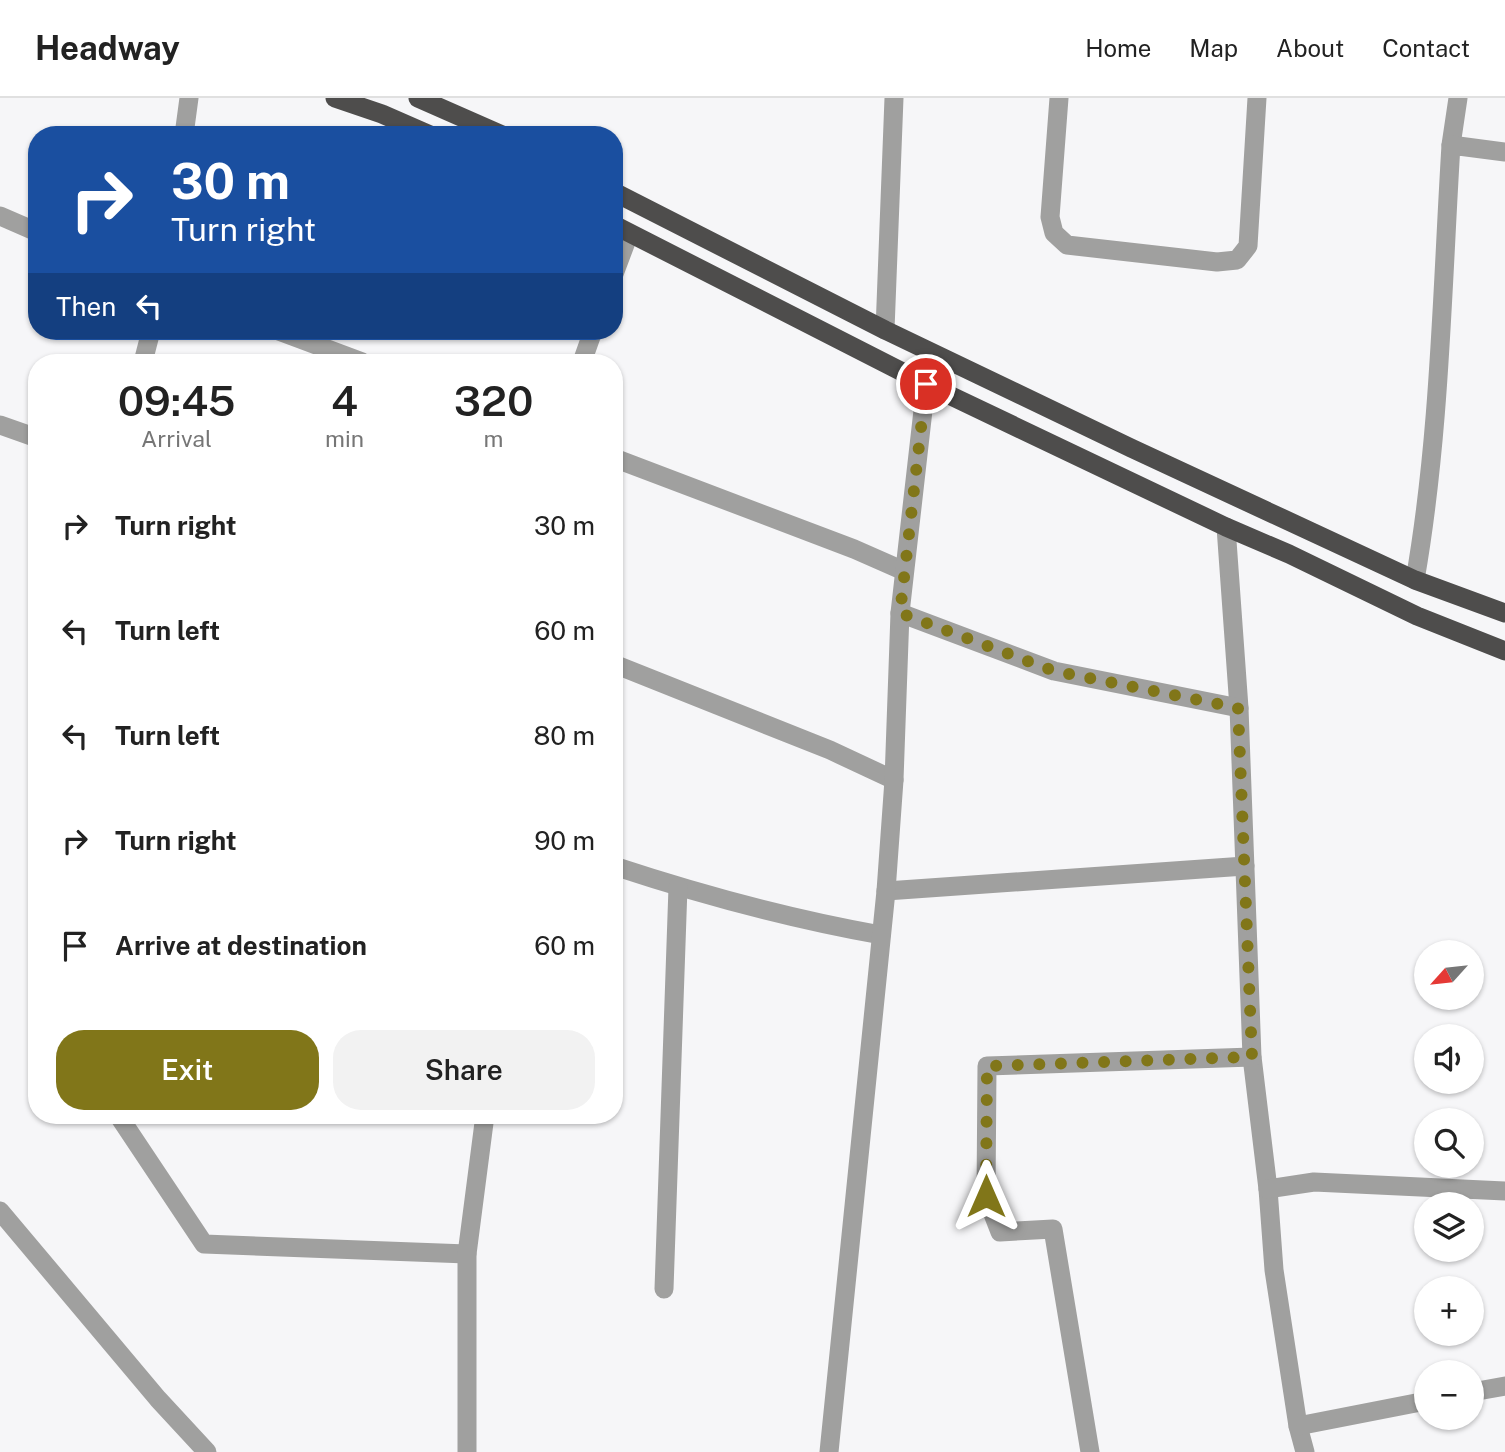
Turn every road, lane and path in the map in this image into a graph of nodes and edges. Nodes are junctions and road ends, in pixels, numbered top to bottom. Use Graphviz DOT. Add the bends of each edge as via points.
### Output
graph roads {
  1 [pos="189,98"];
  2 [pos="335,98"];
  3 [pos="418,98"];
  4 [pos="894,98"];
  5 [pos="1059,98"];
  6 [pos="1257,98"];
  7 [pos="1458,98"];
  8 [pos="185,126"];
  9 [pos="409,126"];
  10 [pos="482,126"];
  11 [pos="1451,145"];
  12 [pos="1505,152"];
  13 [pos="623,197"];
  14 [pos="0,216"];
  15 [pos="28,228"];
  16 [pos="623,230"];
  17 [pos="885,330"];
  18 [pos="303,340"];
  19 [pos="341,354"];
  20 [pos="926,384"];
  21 [pos="0,425"];
  22 [pos="28,435"];
  23 [pos="623,461"];
  24 [pos="1226,527"];
  25 [pos="904,571"];
  26 [pos="1415,580"];
  27 [pos="900,613"];
  28 [pos="1505,613"];
  29 [pos="1505,651"];
  30 [pos="623,668"];
  31 [pos="1238,708"];
  32 [pos="894,780"];
  33 [pos="1245,866"];
  34 [pos="623,869"];
  35 [pos="678,887"];
  36 [pos="886,891"];
  37 [pos="881,935"];
  38 [pos="1252,1057"];
  39 [pos="124,1124"];
  40 [pos="484,1124"];
  41 [pos="1268,1189"];
  42 [pos="1505,1191"];
  43 [pos="0,1212"];
  44 [pos="467,1254"];
  45 [pos="664,1289"];
  46 [pos="1505,1386"];
  47 [pos="1484,1390"];
  48 [pos="1414,1403"];
  49 [pos="1298,1426"];
  50 [pos="207,1452"];
  51 [pos="467,1452"];
  52 [pos="829,1452"];
  53 [pos="1090,1452"];
  54 [pos="1305,1452"];
  1 -- 8 [label="street"];
  2 -- 9 [label="highway"];
  3 -- 10 [label="highway"];
  4 -- 17 [label="street"];
  5 -- 6 [label="street" via="1050,217 1054,233 1067,245 1217,262 1237,260 1248,246"];
  7 -- 11 [label="street"];
  11 -- 12 [label="street"];
  11 -- 26 [label="street" via="1433,451"];
  13 -- 17 [label="highway"];
  14 -- 15 [label="street"];
  16 -- 20 [label="highway"];
  17 -- 26 [label="highway"];
  18 -- 19 [label="street"];
  20 -- 24 [label="highway"];
  20 -- 25 [label="street"];
  21 -- 22 [label="street"];
  23 -- 25 [label="street"];
  24 -- 29 [label="highway" via="1417,616"];
  24 -- 31 [label="street"];
  25 -- 27 [label="street"];
  26 -- 28 [label="highway"];
  27 -- 31 [label="street" via="1054,671"];
  27 -- 32 [label="street"];
  30 -- 32 [label="street"];
  31 -- 33 [label="street"];
  32 -- 36 [label="street"];
  33 -- 36 [label="street"];
  33 -- 38 [label="street"];
  34 -- 35 [label="street"];
  35 -- 37 [label="street"];
  35 -- 45 [label="street"];
  36 -- 37 [label="street"];
  37 -- 52 [label="street"];
  38 -- 41 [label="street"];
  38 -- 53 [label="street" via="987,1066 986,1196 1000,1231 1053,1229"];
  39 -- 44 [label="street" via="204,1244"];
  40 -- 44 [label="street"];
  41 -- 42 [label="street" via="1314,1182"];
  41 -- 49 [label="street" via="1274,1270"];
  43 -- 50 [label="street"];
  44 -- 51 [label="street"];
  46 -- 47 [label="street"];
  48 -- 49 [label="street"];
  49 -- 54 [label="street"];
}
